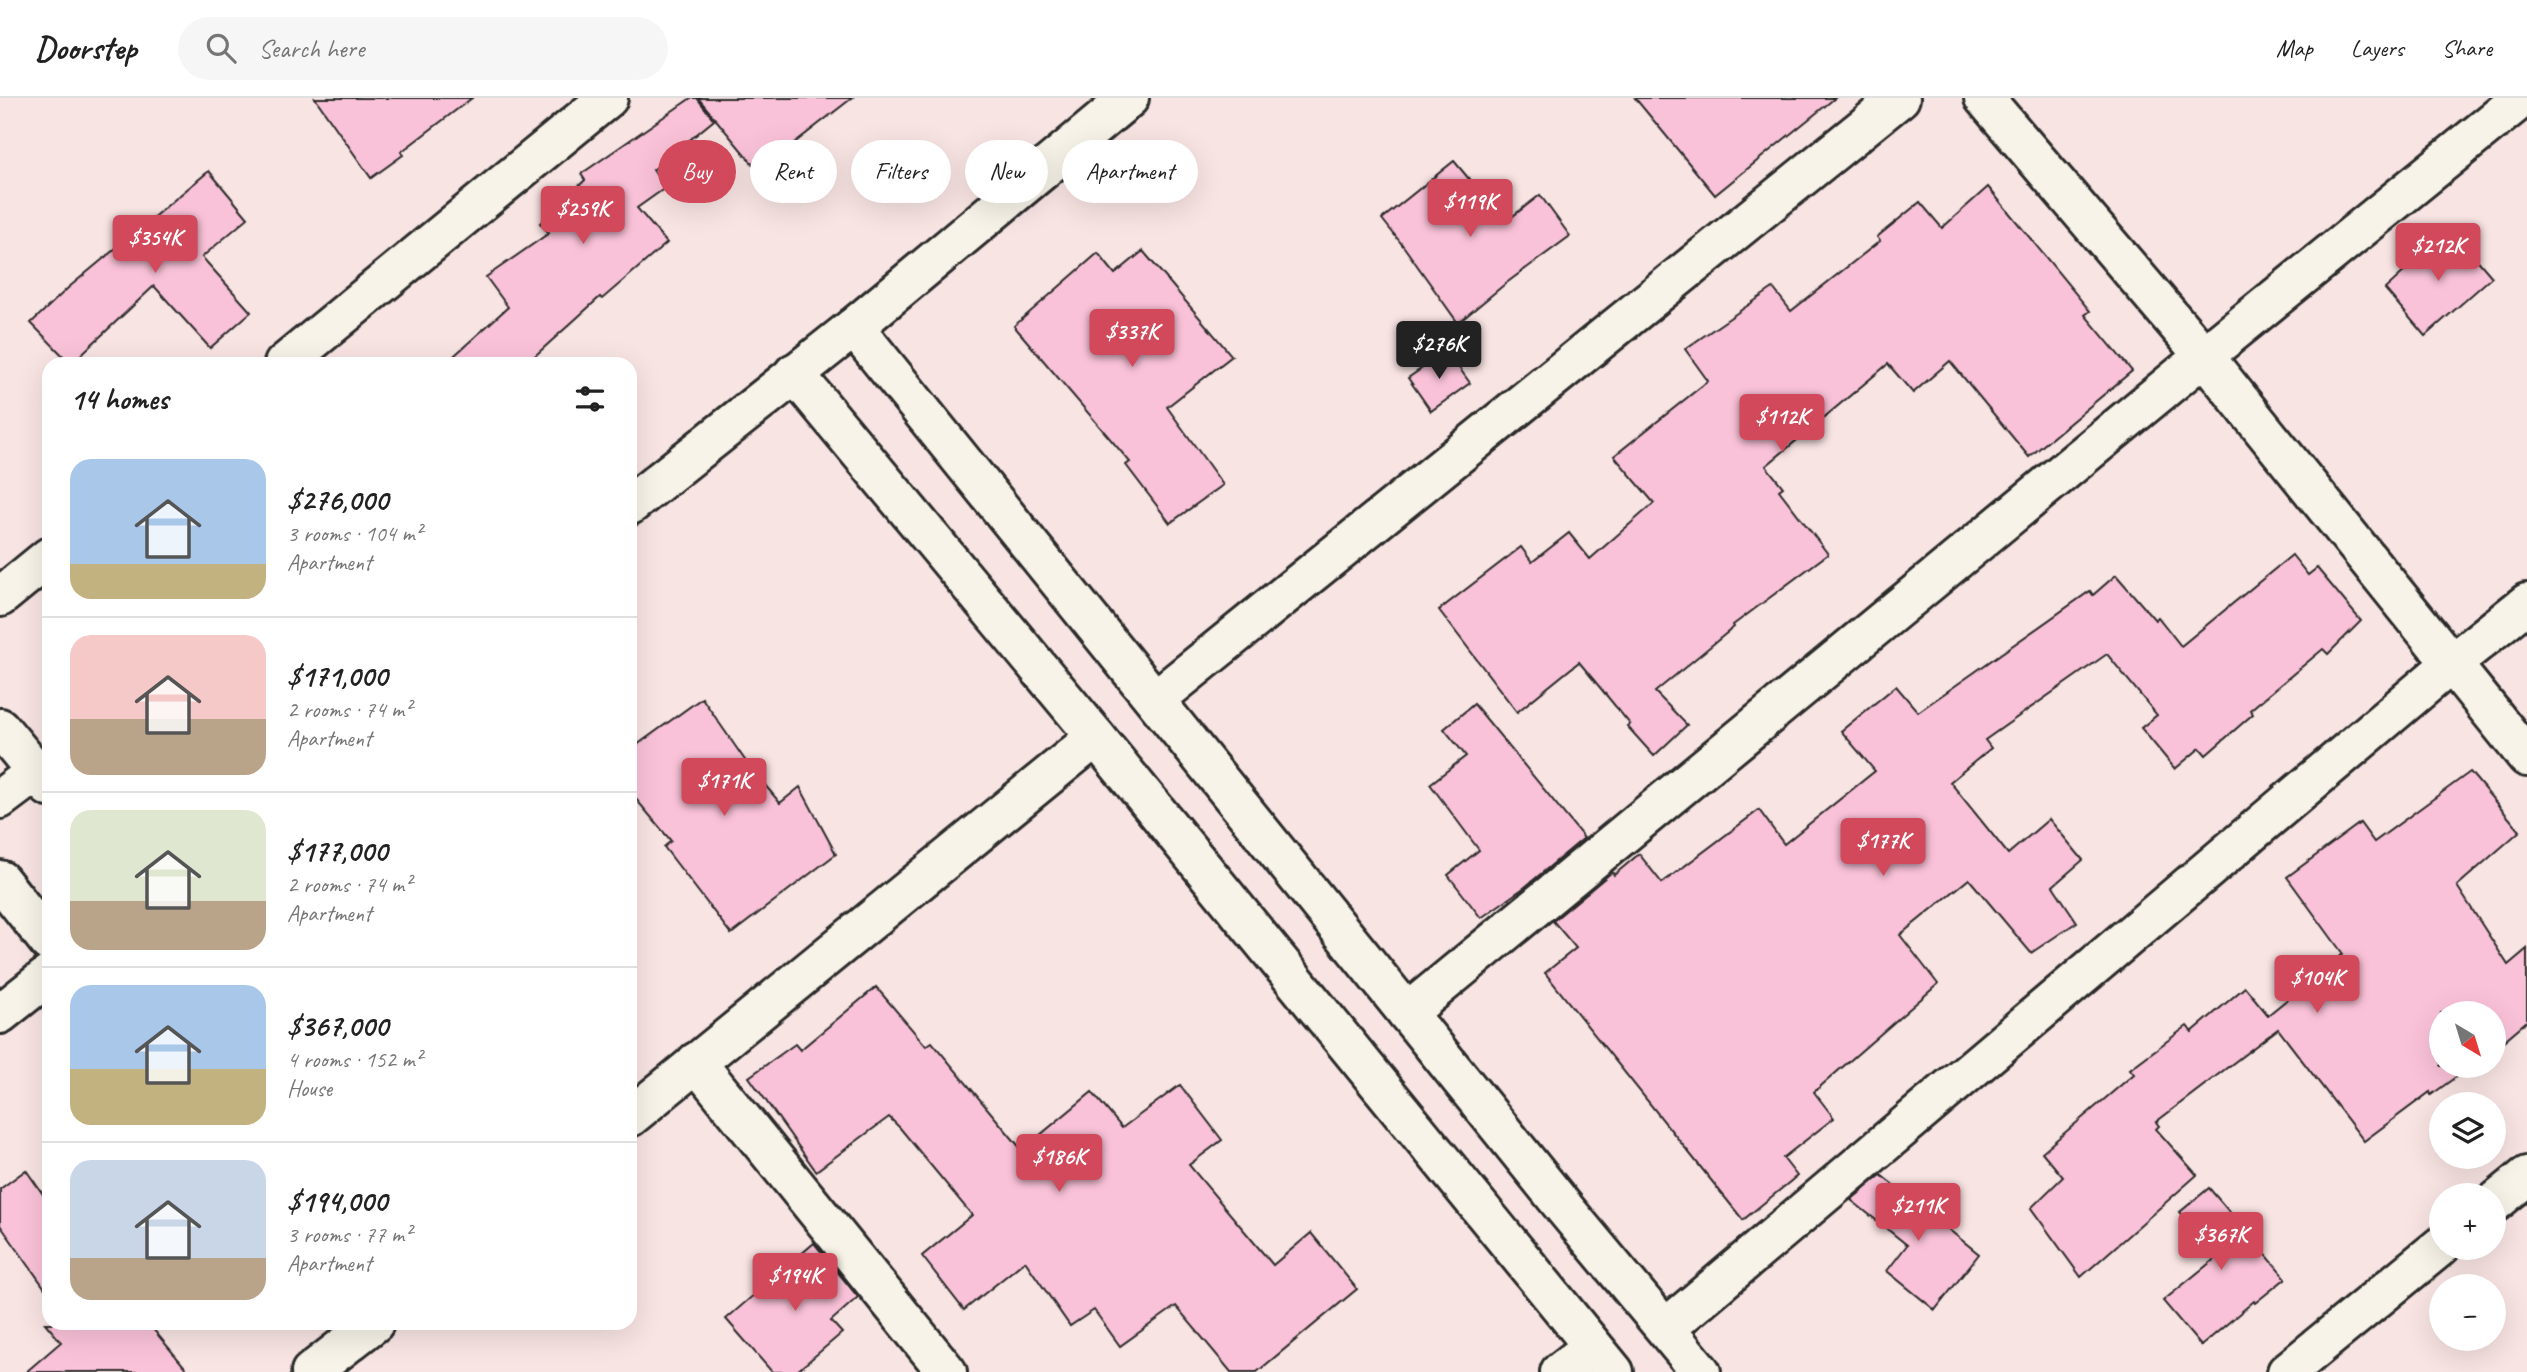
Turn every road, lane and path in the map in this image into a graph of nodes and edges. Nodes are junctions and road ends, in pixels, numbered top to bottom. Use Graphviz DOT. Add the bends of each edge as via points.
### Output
graph roads {
  1 [pos="608,98"];
  2 [pos="1129,98"];
  3 [pos="1900,98"];
  4 [pos="1984,98"];
  5 [pos="2522,98"];
  6 [pos="854,327"];
  7 [pos="2204,356"];
  8 [pos="293,357"];
  9 [pos="794,373"];
  10 [pos="637,499"];
  11 [pos="42,563"];
  12 [pos="0,597"];
  13 [pos="2527,603"];
  14 [pos="2452,663"];
  15 [pos="1156,699"];
  16 [pos="0,728"];
  17 [pos="1096,737"];
  18 [pos="2527,757"];
  19 [pos="42,778"];
  20 [pos="42,779"];
  21 [pos="0,799"];
  22 [pos="0,880"];
  23 [pos="42,933"];
  24 [pos="42,981"];
  25 [pos="1407,1013"];
  26 [pos="0,1014"];
  27 [pos="696,1062"];
  28 [pos="637,1111"];
  29 [pos="2527,1175"];
  30 [pos="2506,1193"];
  31 [pos="2429,1256"];
  32 [pos="1666,1328"];
  33 [pos="365,1330"];
  34 [pos="1603,1359"];
  35 [pos="941,1370"];
  36 [pos="311,1372"];
  37 [pos="1560,1372"];
  38 [pos="1701,1372"];
  39 [pos="2287,1372"];
  1 -- 8 [label="street"];
  2 -- 6 [label="street"];
  3 -- 15 [label="street"];
  4 -- 7 [label="street"];
  5 -- 7 [label="street"];
  6 -- 9 [label="street"];
  6 -- 15 [label="street"];
  7 -- 14 [label="street"];
  7 -- 25 [label="street"];
  9 -- 10 [label="street"];
  9 -- 17 [label="street"];
  11 -- 12 [label="street"];
  13 -- 14 [label="street"];
  14 -- 18 [label="street"];
  14 -- 32 [label="street"];
  15 -- 25 [label="street"];
  16 -- 19 [label="street"];
  17 -- 27 [label="street"];
  17 -- 34 [label="street"];
  20 -- 21 [label="street"];
  22 -- 23 [label="street"];
  24 -- 26 [label="street"];
  25 -- 32 [label="street"];
  27 -- 28 [label="street"];
  27 -- 35 [label="street"];
  29 -- 30 [label="street"];
  31 -- 39 [label="street"];
  32 -- 38 [label="street"];
  33 -- 36 [label="street"];
  34 -- 37 [label="street"];
}
